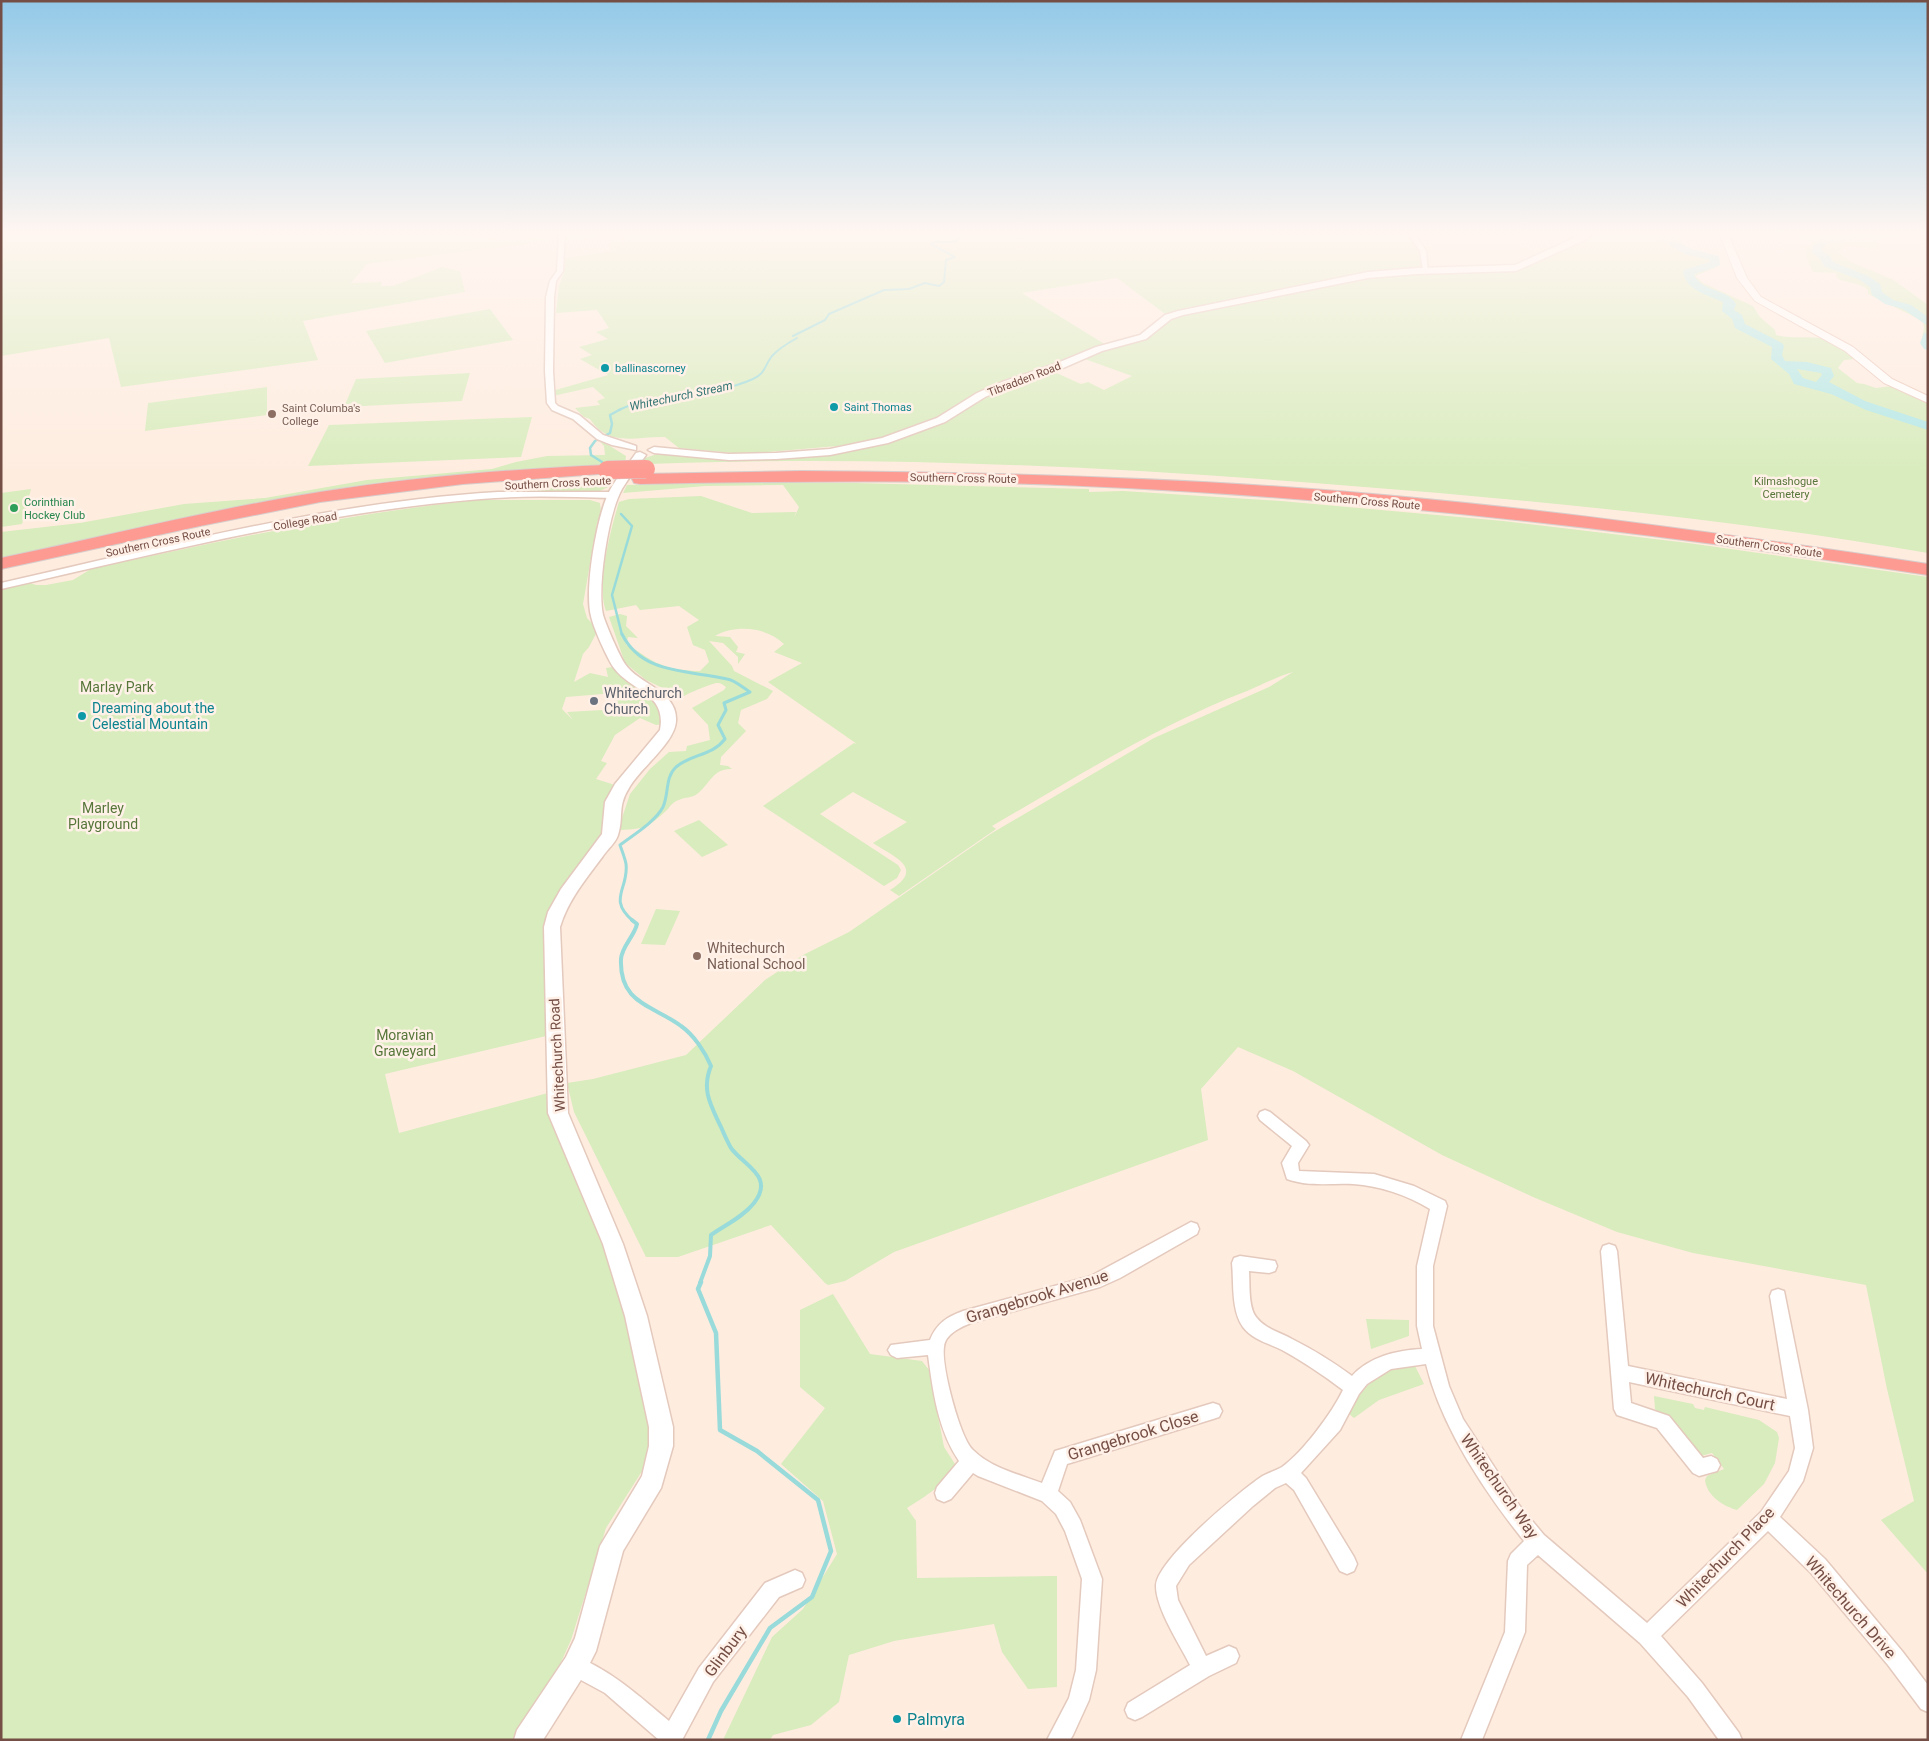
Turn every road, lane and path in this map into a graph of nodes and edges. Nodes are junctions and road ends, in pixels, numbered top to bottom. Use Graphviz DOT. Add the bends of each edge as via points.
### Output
graph roads {
  1 [pos="550,313"];
  2 [pos="1180,313"];
  3 [pos="1784,313"];
  4 [pos="1928,400"];
  5 [pos="640,463"];
  6 [pos="604,475"];
  7 [pos="613,495"];
  8 [pos="1928,559"];
  9 [pos="1,564"];
  10 [pos="1928,570"];
  11 [pos="1,575"];
  12 [pos="1,586"];
  13 [pos="1265,1116"];
  14 [pos="1191,1229"];
  15 [pos="1609,1251"];
  16 [pos="1269,1266"];
  17 [pos="1778,1296"];
  18 [pos="935,1347"];
  19 [pos="896,1350"];
  20 [pos="1432,1356"];
  21 [pos="1621,1372"];
  22 [pos="1354,1388"];
  23 [pos="1799,1410"];
  24 [pos="1213,1411"];
  25 [pos="972,1460"];
  26 [pos="1711,1464"];
  27 [pos="1288,1473"];
  28 [pos="944,1493"];
  29 [pos="1048,1494"];
  30 [pos="1768,1518"];
  31 [pos="1537,1542"];
  32 [pos="1347,1564"];
  33 [pos="795,1580"];
  34 [pos="1647,1636"];
  35 [pos="1229,1656"];
  36 [pos="575,1666"];
  37 [pos="1202,1669"];
  38 [pos="1928,1702"];
  39 [pos="1135,1710"];
  40 [pos="671,1738"];
  41 [pos="527,1740"];
  42 [pos="1057,1740"];
  43 [pos="1471,1740"];
  44 [pos="1732,1740"];
  1 -- 5 [label="street" via="550,398 555,408 576,417"];
  2 -- 5 [label="street, Tibradden Road" via="1168,317 1143,337 1099,349 1006,384 931,424 903,435 830,452 776,456 729,457 654,450 647,445"];
  3 -- 4 [label="main road" via="1846,347 1888,381"];
  5 -- 6 [label="highway, Southern Cross Route"];
  5 -- 7 [label="street, Whitechurch Road"];
  5 -- 8 [label="highway, Southern Cross Route" via="961,469 1293,486 1626,518"];
  5 -- 10 [label="highway, Southern Cross Route" via="746,476 920,477 1300,495 1583,522 1740,541"];
  6 -- 9 [label="highway, Southern Cross Route" via="522,474 320,497"];
  6 -- 11 [label="highway, Southern Cross Route" via="370,500"];
  7 -- 12 [label="street, College Road" via="504,495 378,509 243,533"];
  7 -- 36 [label="street, Whitechurch Road" via="601,544 595,592 597,616 619,666 663,701 670,712 670,722 622,784 614,802 610,835 556,912 552,927 556,1098 558,1114 613,1244 636,1316 661,1427 661,1446 652,1480 612,1546 587,1642"];
  13 -- 20 [label="street, Whitechurch Way" via="1301,1145 1290,1163 1292,1175 1368,1180 1402,1188 1439,1206 1425,1266 1425,1326"];
  14 -- 18 [label="street, Grangebrook Avenue" via="1094,1282 952,1323 941,1334"];
  15 -- 21 [label="street"];
  16 -- 22 [label="street" via="1240,1263 1244,1308 1249,1321 1262,1332 1325,1366"];
  17 -- 23 [label="street, Whitechurch Place"];
  18 -- 19 [label="street"];
  18 -- 25 [label="street" via="942,1397 956,1440"];
  20 -- 22 [label="street" via="1392,1359"];
  20 -- 31 [label="street, Whitechurch Way" via="1456,1424 1512,1511"];
  21 -- 23 [label="street, Whitechurch Court"];
  21 -- 26 [label="street" via="1623,1409 1663,1422 1699,1467"];
  22 -- 27 [label="street" via="1339,1415"];
  23 -- 30 [label="street, Whitechurch Place" via="1804,1448 1798,1475"];
  24 -- 29 [label="street, Grangebrook Close" via="1061,1457"];
  25 -- 28 [label="street"];
  25 -- 29 [label="street" via="998,1477"];
  27 -- 32 [label="street" via="1300,1484"];
  27 -- 37 [label="street" via="1269,1482 1246,1500 1182,1558 1166,1584 1169,1602"];
  29 -- 42 [label="street" via="1063,1508 1073,1527 1092,1579 1091,1617 1079,1700"];
  30 -- 34 [label="street, Whitechurch Place"];
  30 -- 38 [label="street, Whitechurch Drive" via="1818,1566"];
  31 -- 34 [label="street, Whitechurch Way"];
  31 -- 43 [label="street" via="1518,1560 1515,1632"];
  33 -- 40 [label="street, Glinbury" via="772,1590 706,1675"];
  34 -- 44 [label="street, Whitechurch Way" via="1695,1690"];
  35 -- 37 [label="street"];
  36 -- 40 [label="street, Glinbury" via="612,1686"];
  36 -- 41 [label="street, Whitechurch Road"];
  37 -- 39 [label="street"];
}
